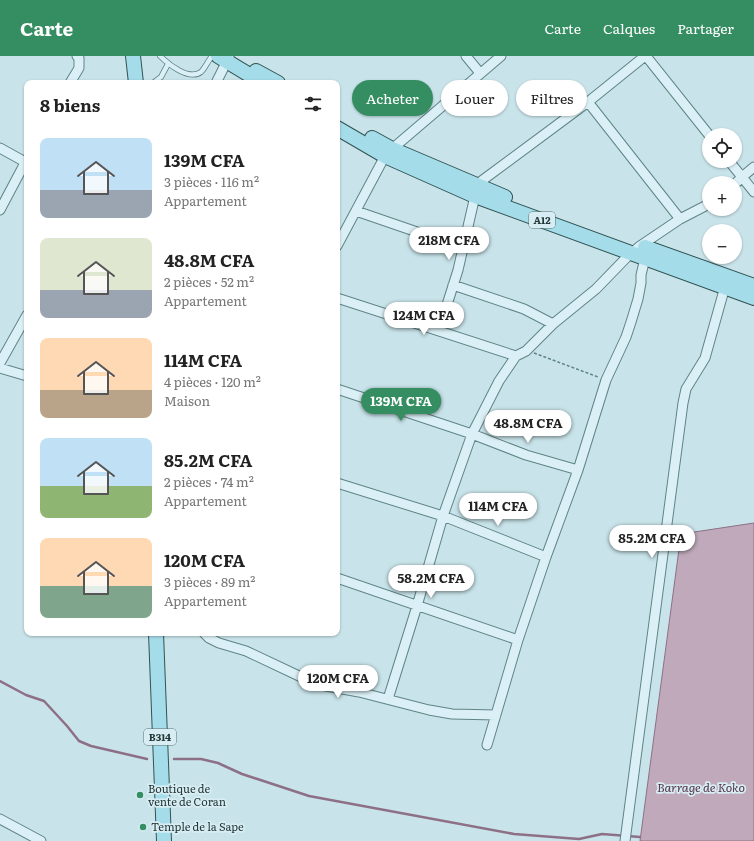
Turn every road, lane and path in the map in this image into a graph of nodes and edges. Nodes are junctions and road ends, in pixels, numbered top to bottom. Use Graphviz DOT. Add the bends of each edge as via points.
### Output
graph roads {
  1 [pos="77,56"];
  2 [pos="132,56"];
  3 [pos="160,56"];
  4 [pos="212,56"];
  5 [pos="466,56"];
  6 [pos="501,56"];
  7 [pos="646,56"];
  8 [pos="227,57"];
  9 [pos="168,64"];
  10 [pos="480,73"];
  11 [pos="72,80"];
  12 [pos="136,80"];
  13 [pos="157,80"];
  14 [pos="217,80"];
  15 [pos="259,80"];
  16 [pos="272,80"];
  17 [pos="588,102"];
  18 [pos="340,120"];
  19 [pos="703,128"];
  20 [pos="340,129"];
  21 [pos="0,148"];
  22 [pos="388,152"];
  23 [pos="24,160"];
  24 [pos="24,165"];
  25 [pos="754,167"];
  26 [pos="735,168"];
  27 [pos="741,176"];
  28 [pos="742,177"];
  29 [pos="475,191"];
  30 [pos="754,192"];
  31 [pos="702,208"];
  32 [pos="0,210"];
  33 [pos="356,211"];
  34 [pos="680,219"];
  35 [pos="340,227"];
  36 [pos="346,230"];
  37 [pos="420,233"];
  38 [pos="340,241"];
  39 [pos="643,249"];
  40 [pos="726,282"];
  41 [pos="453,285"];
  42 [pos="754,286"];
  43 [pos="754,298"];
  44 [pos="340,299"];
  45 [pos="24,320"];
  46 [pos="553,324"];
  47 [pos="439,330"];
  48 [pos="526,350"];
  49 [pos="516,356"];
  50 [pos="0,363"];
  51 [pos="0,368"];
  52 [pos="24,375"];
  53 [pos="606,380"];
  54 [pos="340,390"];
  55 [pos="472,434"];
  56 [pos="578,470"];
  57 [pos="340,484"];
  58 [pos="443,516"];
  59 [pos="546,557"];
  60 [pos="340,579"];
  61 [pos="417,606"];
  62 [pos="156,636"];
  63 [pos="207,636"];
  64 [pos="518,640"];
  65 [pos="388,699"];
  66 [pos="496,715"];
  67 [pos="487,745"];
  68 [pos="0,819"];
  69 [pos="41,841"];
  70 [pos="164,841"];
  71 [pos="625,841"];
  1 -- 11 [label="street" via="79,68"];
  2 -- 12 [label="main road"];
  3 -- 9 [label="lane"];
  4 -- 9 [label="lane" via="202,70 195,74 189,75"];
  5 -- 10 [label="street"];
  6 -- 10 [label="street"];
  7 -- 17 [label="street"];
  7 -- 19 [label="street"];
  8 -- 14 [label="street"];
  8 -- 15 [label="main road"];
  8 -- 16 [label="main road"];
  9 -- 13 [label="lane"];
  10 -- 22 [label="street"];
  17 -- 29 [label="street"];
  17 -- 34 [label="street"];
  18 -- 22 [label="main road, A12"];
  20 -- 22 [label="main road, A12"];
  21 -- 23 [label="street"];
  22 -- 29 [label="main road, A12"];
  22 -- 33 [label="street"];
  24 -- 32 [label="street"];
  25 -- 28 [label="street"];
  26 -- 27 [label="street"];
  28 -- 30 [label="street"];
  29 -- 39 [label="main road, A12"];
  29 -- 41 [label="street"];
  31 -- 34 [label="street"];
  33 -- 36 [label="street"];
  33 -- 37 [label="street"];
  34 -- 39 [label="street"];
  35 -- 36 [label="street"];
  36 -- 38 [label="street"];
  39 -- 40 [label="main road, A12"];
  39 -- 46 [label="street" via="627,257 596,289"];
  39 -- 53 [label="street" via="638,299 629,330"];
  40 -- 42 [label="main road, A12"];
  40 -- 43 [label="main road, A12"];
  40 -- 71 [label="street" via="705,358 686,389 683,403"];
  41 -- 46 [label="street" via="524,309"];
  41 -- 47 [label="street"];
  44 -- 47 [label="street"];
  45 -- 50 [label="street"];
  46 -- 48 [label="street"];
  47 -- 49 [label="street"];
  48 -- 49 [label="street"];
  48 -- 53 [label="path"];
  49 -- 55 [label="street" via="499,381"];
  51 -- 52 [label="street"];
  53 -- 56 [label="street"];
  54 -- 55 [label="street"];
  55 -- 56 [label="street" via="526,455"];
  55 -- 58 [label="street"];
  56 -- 59 [label="street"];
  57 -- 58 [label="street"];
  58 -- 59 [label="street"];
  58 -- 61 [label="street"];
  59 -- 64 [label="street"];
  60 -- 61 [label="street"];
  61 -- 64 [label="street"];
  61 -- 65 [label="street"];
  62 -- 70 [label="main road, B314"];
  63 -- 65 [label="street" via="326,686"];
  64 -- 66 [label="street"];
  65 -- 66 [label="street" via="452,714"];
  66 -- 67 [label="street"];
  68 -- 69 [label="street"];
}
